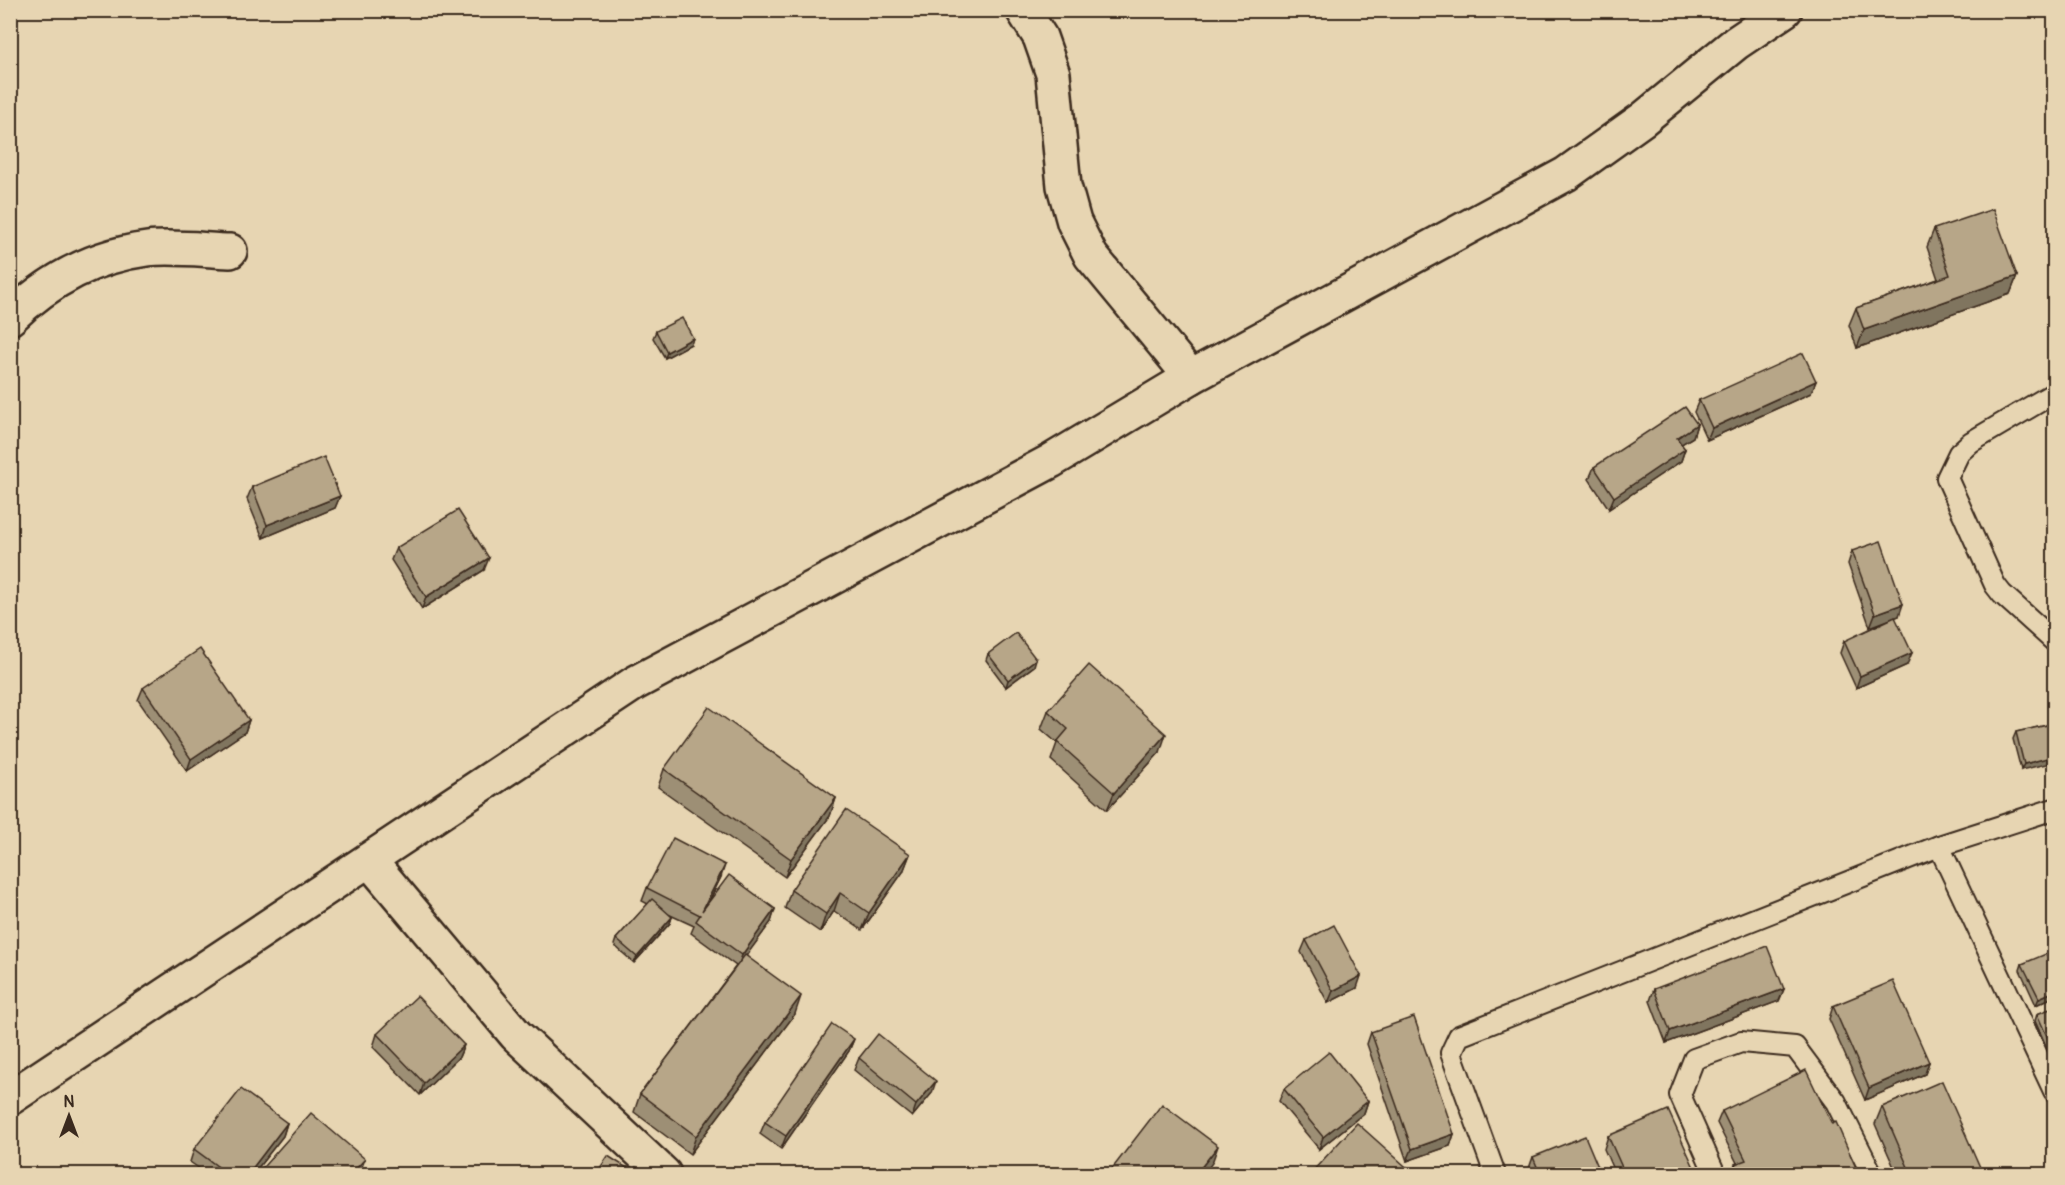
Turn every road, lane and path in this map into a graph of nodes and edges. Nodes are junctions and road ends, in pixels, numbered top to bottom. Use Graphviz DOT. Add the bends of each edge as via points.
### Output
graph roads {
  1 [pos="1023,10"];
  2 [pos="1785,10"];
  3 [pos="230,250"];
  4 [pos="10,318"];
  5 [pos="1191,377"];
  6 [pos="2055,393"];
  7 [pos="2055,641"];
  8 [pos="2055,809"];
  9 [pos="1939,846"];
  10 [pos="369,860"];
  11 [pos="2055,1092"];
  12 [pos="10,1098"];
  13 [pos="664,1174"];
  14 [pos="1495,1174"];
  15 [pos="1716,1174"];
  16 [pos="1872,1174"];
  1 -- 5 [label="street" via="1040,37 1053,74 1064,186 1074,222 1091,256"];
  2 -- 5 [label="street" via="1566,174"];
  3 -- 4 [label="street" via="148,249 84,265 30,299"];
  5 -- 10 [label="street" via="1051,461 635,683"];
  6 -- 7 [label="lane" via="1971,442 1959,453 1947,478 1995,585"];
  8 -- 9 [label="lane"];
  9 -- 11 [label="lane"];
  9 -- 14 [label="lane" via="1459,1036 1451,1053"];
  10 -- 12 [label="street"];
  10 -- 13 [label="street" via="516,1035"];
  15 -- 16 [label="lane" via="1680,1095 1694,1059 1741,1042 1795,1047 1836,1102"];
}
